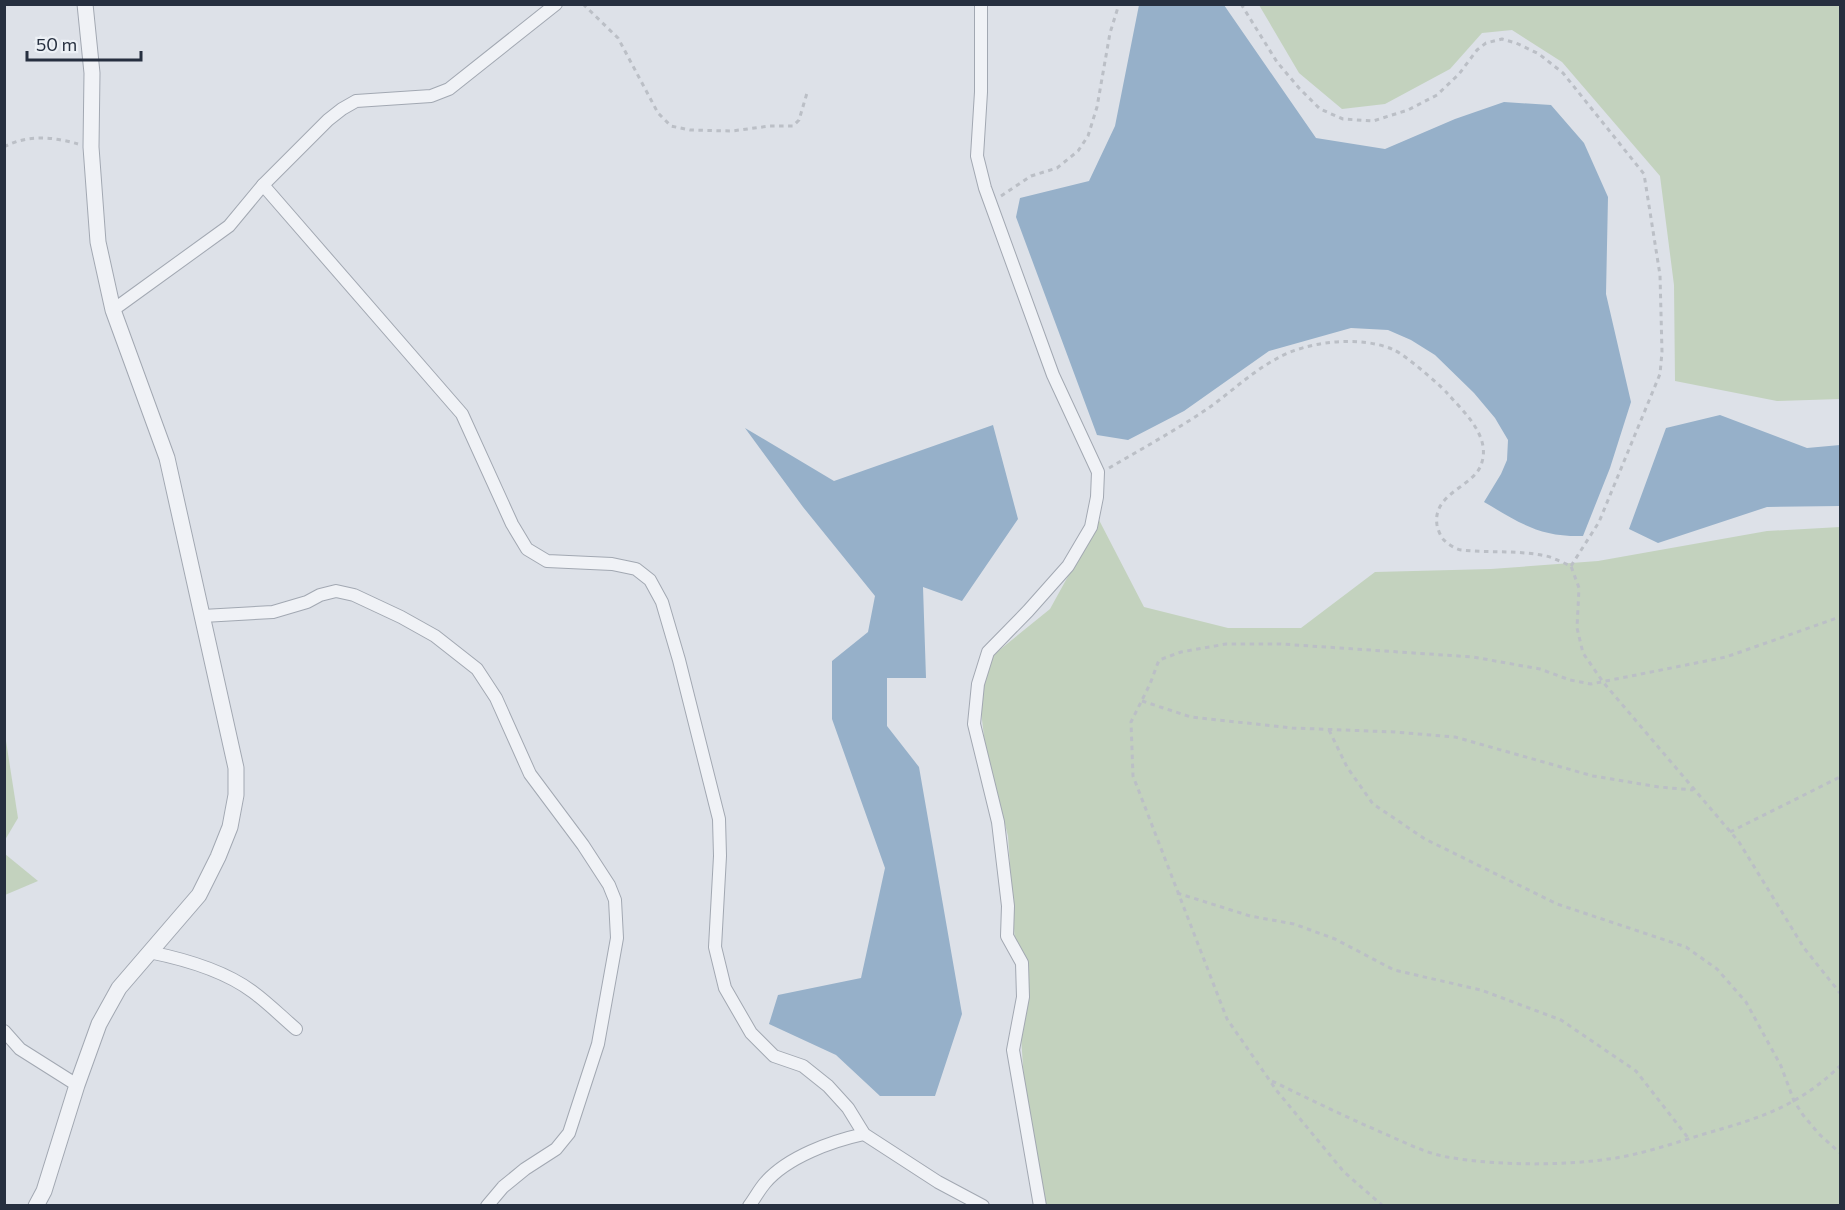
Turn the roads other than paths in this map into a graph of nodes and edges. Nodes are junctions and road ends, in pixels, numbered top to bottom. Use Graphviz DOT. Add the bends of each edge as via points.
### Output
graph roads {
  1 [pos="85,4"];
  2 [pos="556,4"];
  3 [pos="981,4"];
  4 [pos="263,185"];
  5 [pos="113,310"];
  6 [pos="203,616"];
  7 [pos="149,952"];
  8 [pos="296,1029"];
  9 [pos="4,1031"];
  10 [pos="77,1085"];
  11 [pos="864,1134"];
  12 [pos="36,1206"];
  13 [pos="487,1206"];
  14 [pos="749,1206"];
  15 [pos="983,1206"];
  16 [pos="1040,1206"];
  1 -- 5 [label="street" via="92,73 91,147 98,242"];
  2 -- 4 [label="street" via="449,89 431,96 356,101 342,108"];
  3 -- 16 [label="street" via="977,156 1053,375 1097,475 1091,527 1068,566 988,652 978,684 974,724 998,822 1008,906 1007,936 1022,963 1023,997 1014,1050"];
  4 -- 5 [label="street" via="229,226"];
  4 -- 11 [label="street" via="462,414 527,549 547,561 636,569 650,580 662,602 679,660 718,819 716,947 725,988 751,1033 774,1056 803,1066 828,1086"];
  5 -- 6 [label="street" via="167,458"];
  6 -- 7 [label="street" via="236,768 236,795 230,827 199,895"];
  6 -- 13 [label="street" via="273,612 336,591 354,595 435,636 477,669 496,699 530,774 609,885 615,900 617,938 598,1044 569,1133 556,1149 503,1187"];
  7 -- 8 [label="street" via="220,974 253,991"];
  7 -- 10 [label="street" via="119,988 99,1024"];
  9 -- 10 [label="street" via="20,1049"];
  10 -- 12 [label="street"];
  11 -- 14 [label="street" via="840,1139 793,1160 766,1181"];
  11 -- 15 [label="street"];
}
